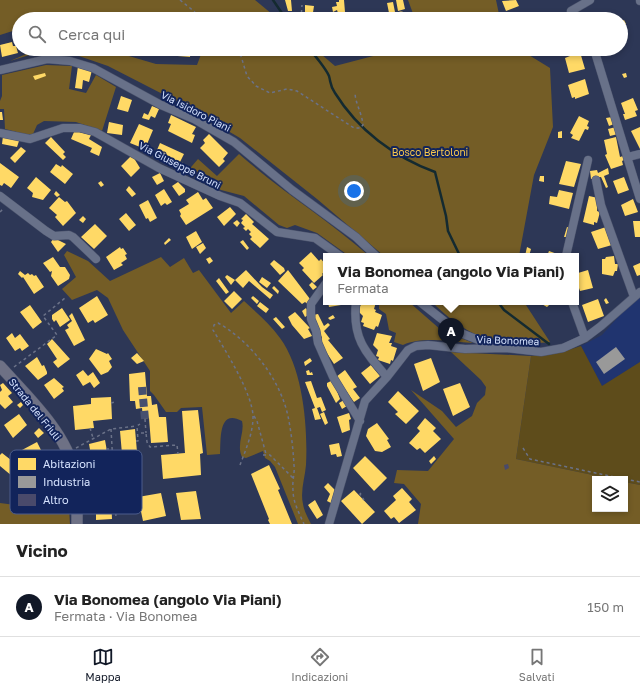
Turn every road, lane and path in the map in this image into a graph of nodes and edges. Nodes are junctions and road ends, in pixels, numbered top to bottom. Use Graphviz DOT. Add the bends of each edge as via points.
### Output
graph roads {
  1 [pos="180,0"];
  2 [pos="590,0"];
  3 [pos="302,5"];
  4 [pos="195,12"];
  5 [pos="302,12"];
  6 [pos="572,12"];
  7 [pos="241,56"];
  8 [pos="596,56"];
  9 [pos="0,70"];
  10 [pos="355,92"];
  11 [pos="0,133"];
  12 [pos="640,154"];
  13 [pos="628,156"];
  14 [pos="588,160"];
  15 [pos="596,180"];
  16 [pos="0,196"];
  17 [pos="640,199"];
  18 [pos="336,253"];
  19 [pos="373,253"];
  20 [pos="567,253"];
  21 [pos="96,259"];
  22 [pos="323,287"];
  23 [pos="637,294"];
  24 [pos="65,298"];
  25 [pos="356,305"];
  26 [pos="424,305"];
  27 [pos="573,305"];
  28 [pos="585,338"];
  29 [pos="505,348"];
  30 [pos="3,369"];
  31 [pos="388,377"];
  32 [pos="111,402"];
  33 [pos="115,402"];
  34 [pos="253,415"];
  35 [pos="145,419"];
  36 [pos="360,421"];
  37 [pos="90,428"];
  38 [pos="111,429"];
  39 [pos="141,433"];
  40 [pos="146,433"];
  41 [pos="93,438"];
  42 [pos="136,441"];
  43 [pos="75,448"];
  44 [pos="523,448"];
  45 [pos="106,449"];
  46 [pos="113,449"];
  47 [pos="67,450"];
  48 [pos="178,454"];
  49 [pos="266,454"];
  50 [pos="263,455"];
  51 [pos="240,465"];
  52 [pos="610,476"];
  53 [pos="294,479"];
  54 [pos="628,480"];
  55 [pos="640,482"];
  56 [pos="361,493"];
  57 [pos="364,500"];
  58 [pos="76,514"];
  59 [pos="116,514"];
  60 [pos="116,517"];
  61 [pos="77,524"];
  62 [pos="304,524"];
  63 [pos="329,524"];
  1 -- 4 [label="path"];
  2 -- 6 [label="street"];
  3 -- 5 [label="path"];
  7 -- 10 [label="path" via="247,76 256,86 270,93 287,89 297,91 354,128 360,128 363,125"];
  8 -- 13 [label="street"];
  9 -- 19 [label="street, Via Isidoro Piani" via="47,59 70,61 93,68 234,142"];
  11 -- 18 [label="street, Via Giuseppe Bruni" via="30,139 63,128 80,128 95,132 178,177 240,203 277,232 315,238"];
  12 -- 13 [label="street"];
  13 -- 17 [label="street"];
  14 -- 20 [label="street"];
  15 -- 23 [label="street" via="601,205"];
  16 -- 21 [label="street" via="46,232 54,236 73,237"];
  22 -- 36 [label="street" via="311,304 311,319 318,343 333,376"];
  23 -- 28 [label="street, Via Bonomea"];
  24 -- 30 [label="path" via="43,316 58,335"];
  25 -- 31 [label="street" via="354,319 358,335 368,355"];
  26 -- 29 [label="street" via="462,334"];
  27 -- 28 [label="street"];
  28 -- 29 [label="street, Via Bonomea" via="574,344 541,352"];
  29 -- 31 [label="street, Via Bonomea" via="416,346 406,352"];
  30 -- 47 [label="main road, Strada del Friuli" via="43,415"];
  31 -- 36 [label="street, Via Bonomea" via="368,396"];
  32 -- 33 [label="path"];
  34 -- 49 [label="path"];
  34 -- 51 [label="path" via="252,427"];
  34 -- 53 [label="path" via="251,404 213,330 214,325 218,323 253,352 280,391 285,404"];
  35 -- 40 [label="path"];
  36 -- 63 [label="street, Via Bonomea"];
  37 -- 41 [label="path"];
  38 -- 41 [label="path"];
  38 -- 42 [label="path" via="138,425"];
  38 -- 46 [label="path"];
  39 -- 40 [label="path"];
  40 -- 48 [label="path" via="150,447 177,445"];
  41 -- 43 [label="path"];
  44 -- 52 [label="path" via="530,459"];
  45 -- 46 [label="path"];
  49 -- 50 [label="path"];
  49 -- 53 [label="path" via="277,461"];
  53 -- 62 [label="path" via="294,500"];
  54 -- 55 [label="path"];
  56 -- 57 [label="path"];
  58 -- 61 [label="main road, Strada del Friuli"];
  59 -- 60 [label="path"];
}
